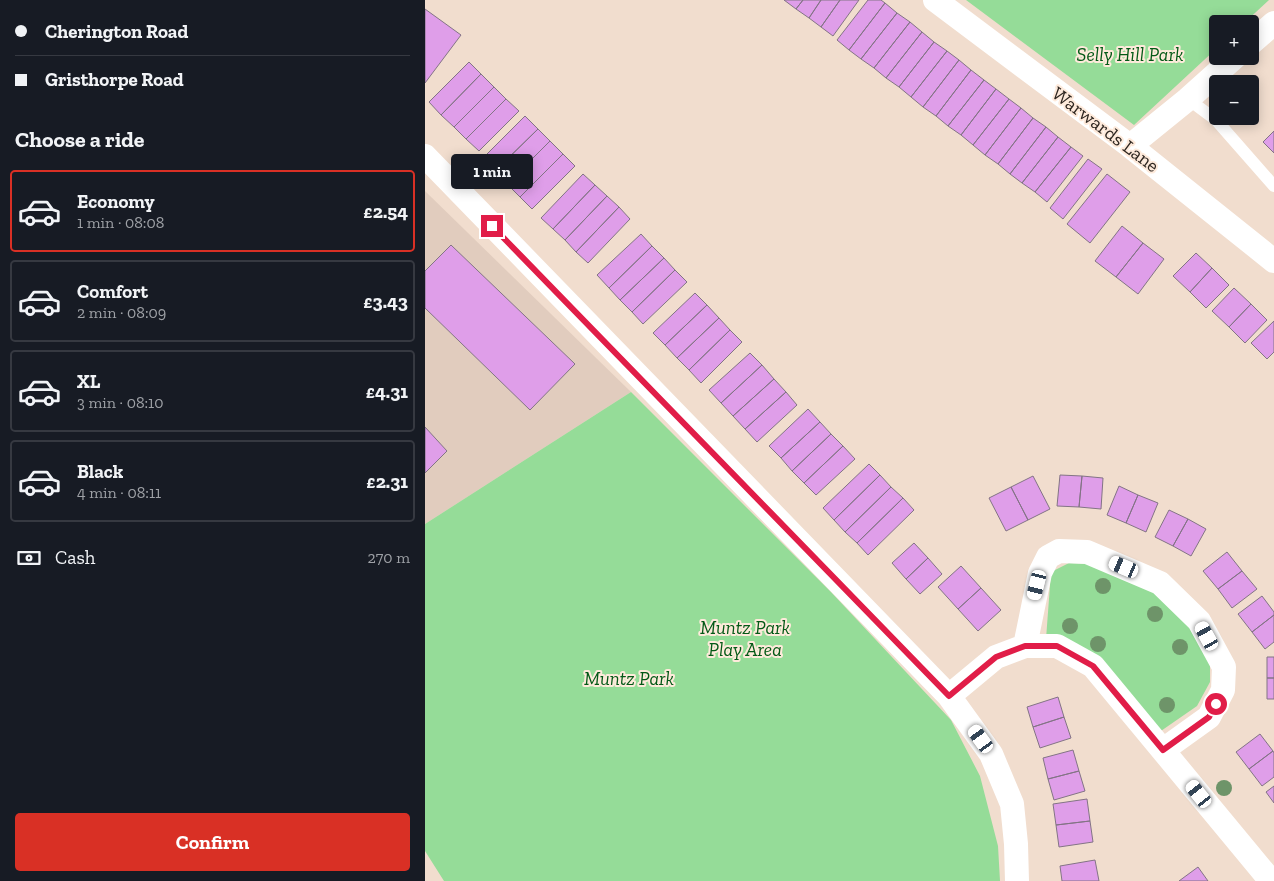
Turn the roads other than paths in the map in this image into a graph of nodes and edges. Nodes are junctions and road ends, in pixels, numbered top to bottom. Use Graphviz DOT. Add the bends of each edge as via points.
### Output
graph roads {
  1 [pos="935,0"];
  2 [pos="1274,23"];
  3 [pos="1259,36"];
  4 [pos="1226,65"];
  5 [pos="1188,99"];
  6 [pos="1130,146"];
  7 [pos="425,156"];
  8 [pos="1274,186"];
  9 [pos="1274,261"];
  10 [pos="1025,646"];
  11 [pos="949,696"];
  12 [pos="1163,750"];
  13 [pos="1017,881"];
  14 [pos="1271,881"];
  1 -- 6 [label="street, Warwards Lane"];
  2 -- 3 [label="street"];
  4 -- 5 [label="street"];
  5 -- 6 [label="street"];
  5 -- 8 [label="lane" via="1216,120"];
  6 -- 9 [label="street, Warwards Lane"];
  7 -- 11 [label="street"];
  10 -- 11 [label="street" via="996,657"];
  10 -- 12 [label="street" via="1057,646 1093,666"];
  10 -- 12 [label="street" via="1040,573 1048,557 1059,551 1087,552 1161,583 1199,621 1224,667 1223,690 1209,717"];
  11 -- 13 [label="street" via="991,754 1012,804"];
  12 -- 14 [label="street"];
}
